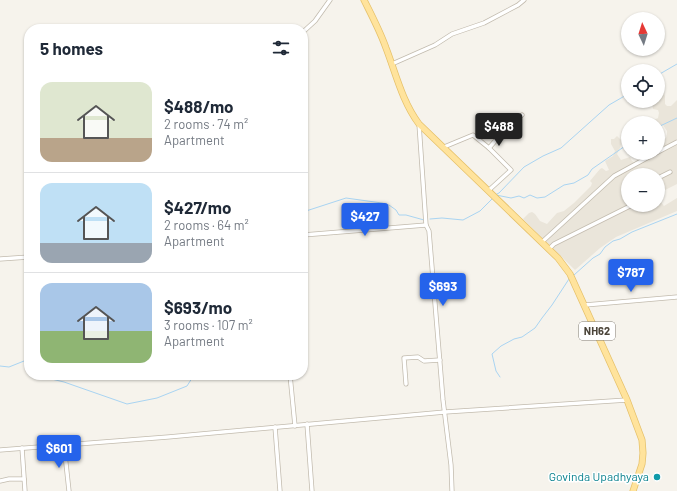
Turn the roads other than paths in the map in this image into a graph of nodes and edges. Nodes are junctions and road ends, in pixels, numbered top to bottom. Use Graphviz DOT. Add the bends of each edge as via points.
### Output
graph roads {
  1 [pos="330,0"];
  2 [pos="364,0"];
  3 [pos="524,0"];
  4 [pos="308,27"];
  5 [pos="392,64"];
  6 [pos="522,115"];
  7 [pos="420,124"];
  8 [pos="677,142"];
  9 [pos="444,147"];
  10 [pos="489,148"];
  11 [pos="665,149"];
  12 [pos="644,160"];
  13 [pos="670,172"];
  14 [pos="665,174"];
  15 [pos="492,195"];
  16 [pos="621,210"];
  17 [pos="426,225"];
  18 [pos="308,235"];
  19 [pos="542,242"];
  20 [pos="549,249"];
  21 [pos="24,257"];
  22 [pos="0,259"];
  23 [pos="677,297"];
  24 [pos="585,305"];
  25 [pos="440,360"];
  26 [pos="290,380"];
  27 [pos="406,384"];
  28 [pos="627,400"];
  29 [pos="446,412"];
  30 [pos="306,424"];
  31 [pos="295,426"];
  32 [pos="275,427"];
  33 [pos="64,445"];
  34 [pos="22,448"];
  35 [pos="0,450"];
  36 [pos="24,479"];
  37 [pos="0,481"];
  38 [pos="25,491"];
  39 [pos="69,491"];
  40 [pos="280,491"];
  41 [pos="312,491"];
  42 [pos="452,491"];
  43 [pos="633,491"];
  1 -- 4 [label="street"];
  2 -- 5 [label="main road, NH62" via="378,27"];
  3 -- 5 [label="street" via="484,23 452,34 435,45"];
  5 -- 7 [label="main road, NH62" via="406,102"];
  6 -- 10 [label="street"];
  7 -- 9 [label="main road, NH62"];
  7 -- 17 [label="street"];
  8 -- 11 [label="street"];
  9 -- 10 [label="street" via="473,134"];
  9 -- 15 [label="main road, NH62"];
  10 -- 15 [label="street" via="511,170"];
  12 -- 19 [label="street" via="614,176"];
  13 -- 14 [label="street"];
  15 -- 19 [label="main road, NH62"];
  16 -- 20 [label="street" via="554,244"];
  17 -- 18 [label="street"];
  17 -- 25 [label="street" via="429,231"];
  19 -- 20 [label="main road, NH62"];
  20 -- 24 [label="main road, NH62" via="565,266"];
  21 -- 22 [label="street"];
  23 -- 24 [label="street"];
  24 -- 28 [label="main road, NH62"];
  25 -- 27 [label="street" via="404,358"];
  25 -- 29 [label="street"];
  26 -- 31 [label="street"];
  28 -- 29 [label="street"];
  28 -- 43 [label="main road, NH62" via="642,440 643,454 640,474"];
  29 -- 30 [label="street"];
  29 -- 42 [label="street"];
  30 -- 31 [label="street"];
  30 -- 41 [label="street"];
  31 -- 32 [label="street"];
  32 -- 33 [label="street"];
  32 -- 40 [label="street"];
  33 -- 34 [label="street"];
  33 -- 39 [label="street"];
  34 -- 35 [label="street"];
  34 -- 36 [label="street"];
  36 -- 37 [label="street"];
  36 -- 38 [label="street"];
}
